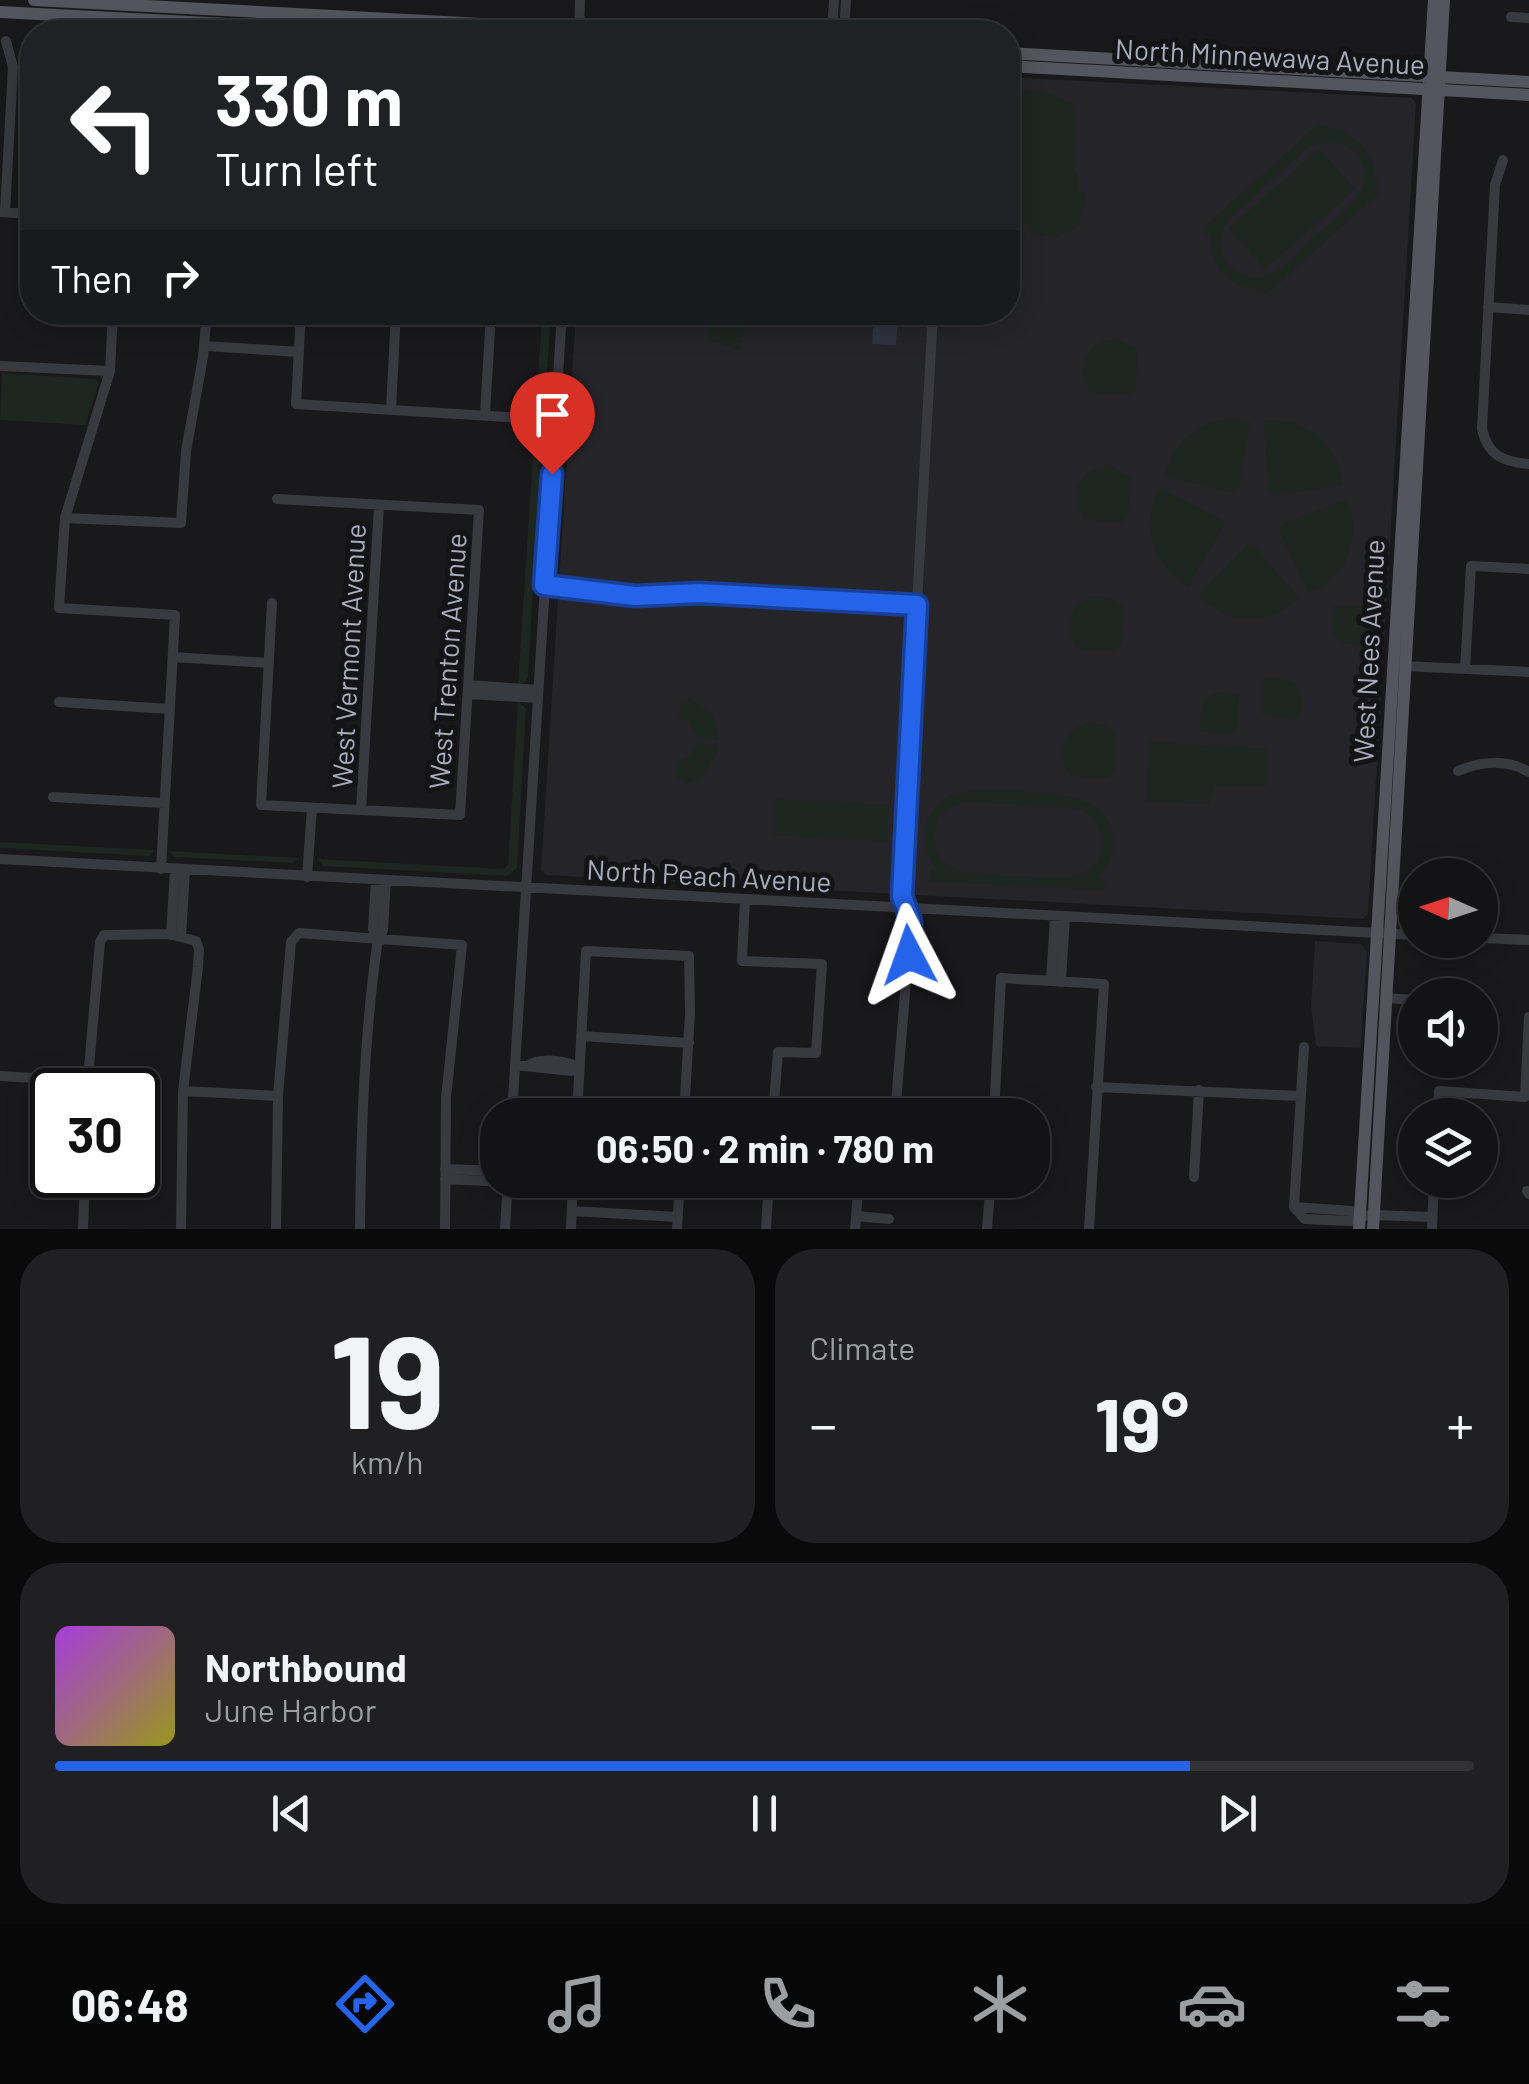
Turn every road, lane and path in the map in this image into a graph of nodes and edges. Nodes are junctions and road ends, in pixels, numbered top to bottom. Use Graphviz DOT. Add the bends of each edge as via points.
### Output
graph roads {
  1 [pos="34,0"];
  2 [pos="1434,0"];
  3 [pos="1444,0"];
  4 [pos="92,7"];
  5 [pos="0,9"];
  6 [pos="1511,17"];
  7 [pos="1529,18"];
  8 [pos="207,20"];
  9 [pos="220,20"];
  10 [pos="6,41"];
  11 [pos="1020,54"];
  12 [pos="1020,66"];
  13 [pos="1226,72"];
  14 [pos="1529,82"];
  15 [pos="1434,83"];
  16 [pos="1529,95"];
  17 [pos="1503,160"];
  18 [pos="2,212"];
  19 [pos="1488,307"];
  20 [pos="1529,310"];
  21 [pos="1413,312"];
  22 [pos="112,325"];
  23 [pos="206,325"];
  24 [pos="300,325"];
  25 [pos="395,325"];
  26 [pos="490,325"];
  27 [pos="561,325"];
  28 [pos="932,325"];
  29 [pos="205,346"];
  30 [pos="299,352"];
  31 [pos="0,366"];
  32 [pos="110,371"];
  33 [pos="391,409"];
  34 [pos="486,415"];
  35 [pos="555,420"];
  36 [pos="1419,444"];
  37 [pos="1529,464"];
  38 [pos="276,499"];
  39 [pos="379,504"];
  40 [pos="65,518"];
  41 [pos="1529,569"];
  42 [pos="544,585"];
  43 [pos="272,604"];
  44 [pos="917,605"];
  45 [pos="174,657"];
  46 [pos="269,664"];
  47 [pos="1404,666"];
  48 [pos="1465,669"];
  49 [pos="1529,672"];
  50 [pos="469,690"];
  51 [pos="538,694"];
  52 [pos="59,702"];
  53 [pos="170,709"];
  54 [pos="1458,771"];
  55 [pos="1529,772"];
  56 [pos="53,797"];
  57 [pos="164,803"];
  58 [pos="312,808"];
  59 [pos="361,810"];
  60 [pos="0,860"];
  61 [pos="160,870"];
  62 [pos="180,871"];
  63 [pos="307,877"];
  64 [pos="381,880"];
  65 [pos="526,888"];
  66 [pos="746,899"];
  67 [pos="906,908"];
  68 [pos="1060,916"];
  69 [pos="1384,934"];
  70 [pos="1398,934"];
  71 [pos="176,936"];
  72 [pos="378,939"];
  73 [pos="1498,939"];
  74 [pos="1529,940"];
  75 [pos="1056,982"];
  76 [pos="1386,998"];
  77 [pos="1398,999"];
  78 [pos="1529,1017"];
  79 [pos="581,1036"];
  80 [pos="689,1043"];
  81 [pos="1304,1048"];
  82 [pos="525,1067"];
  83 [pos="89,1068"];
  84 [pos="580,1068"];
  85 [pos="0,1076"];
  86 [pos="30,1079"];
  87 [pos="1096,1088"];
  88 [pos="1199,1090"];
  89 [pos="183,1091"];
  90 [pos="278,1096"];
  91 [pos="1301,1096"];
  92 [pos="517,1098"];
  93 [pos="578,1098"];
  94 [pos="685,1098"];
  95 [pos="774,1098"];
  96 [pos="897,1098"];
  97 [pos="995,1098"];
  98 [pos="1439,1098"];
  99 [pos="480,1172"];
  100 [pos="446,1174"];
  101 [pos="1194,1177"];
  102 [pos="480,1178"];
  103 [pos="84,1198"];
  104 [pos="507,1198"];
  105 [pos="572,1198"];
  106 [pos="679,1198"];
  107 [pos="768,1198"];
  108 [pos="857,1198"];
  109 [pos="990,1198"];
  110 [pos="1433,1198"];
  111 [pos="572,1212"];
  112 [pos="889,1219"];
  113 [pos="1366,1222"];
  114 [pos="678,1223"];
  115 [pos="855,1223"];
  116 [pos="1432,1223"];
  117 [pos="83,1229"];
  118 [pos="181,1229"];
  119 [pos="276,1229"];
  120 [pos="360,1229"];
  121 [pos="445,1229"];
  122 [pos="505,1229"];
  123 [pos="570,1229"];
  124 [pos="766,1229"];
  125 [pos="987,1229"];
  126 [pos="1089,1229"];
  1 -- 4 [label="main road"];
  2 -- 15 [label="main road"];
  3 -- 15 [label="main road"];
  4 -- 5 [label="main road"];
  4 -- 8 [label="main road"];
  4 -- 9 [label="main road" via="170,13 192,8"];
  6 -- 7 [label="street"];
  10 -- 18 [label="street" via="13,67"];
  11 -- 13 [label="main road, North Minnewawa Avenue"];
  12 -- 13 [label="main road, North Minnewawa Avenue"];
  13 -- 15 [label="main road, North Minnewawa Avenue"];
  14 -- 15 [label="main road, North Minnewawa Avenue"];
  15 -- 16 [label="main road, North Minnewawa Avenue"];
  15 -- 21 [label="main road, West Nees Avenue"];
  15 -- 36 [label="main road, West Nees Avenue"];
  17 -- 19 [label="street"];
  19 -- 20 [label="street"];
  19 -- 37 [label="street" via="1482,420 1487,456"];
  21 -- 36 [label="street" via="1419,321"];
  21 -- 69 [label="main road, West Nees Avenue"];
  22 -- 32 [label="street"];
  23 -- 29 [label="street"];
  24 -- 30 [label="street"];
  25 -- 33 [label="street"];
  26 -- 34 [label="street"];
  27 -- 35 [label="street"];
  28 -- 44 [label="street"];
  29 -- 30 [label="street"];
  29 -- 40 [label="street" via="186,451 182,524"];
  30 -- 33 [label="street" via="296,404"];
  31 -- 32 [label="street"];
  32 -- 40 [label="street"];
  33 -- 34 [label="street"];
  34 -- 35 [label="street"];
  35 -- 42 [label="street"];
  36 -- 47 [label="main road, West Nees Avenue"];
  38 -- 39 [label="street"];
  39 -- 50 [label="street, West Trenton Avenue" via="479,510"];
  39 -- 59 [label="street, West Vermont Avenue"];
  40 -- 45 [label="street" via="59,608 176,615"];
  41 -- 48 [label="street" via="1472,566"];
  42 -- 44 [label="street" via="635,596 699,593"];
  42 -- 51 [label="street"];
  43 -- 46 [label="street"];
  44 -- 67 [label="street"];
  45 -- 46 [label="street"];
  45 -- 53 [label="street"];
  46 -- 58 [label="street" via="261,805"];
  47 -- 48 [label="street"];
  47 -- 69 [label="main road, West Nees Avenue"];
  48 -- 49 [label="street"];
  50 -- 51 [label="street"];
  50 -- 59 [label="street, West Trenton Avenue" via="460,815"];
  51 -- 65 [label="street"];
  52 -- 53 [label="street"];
  53 -- 57 [label="street"];
  54 -- 55 [label="street" via="1484,763"];
  56 -- 57 [label="street"];
  57 -- 61 [label="street"];
  58 -- 59 [label="street"];
  58 -- 63 [label="street"];
  60 -- 61 [label="street, North Peach Avenue"];
  61 -- 62 [label="street, North Peach Avenue"];
  62 -- 63 [label="street, North Peach Avenue"];
  62 -- 71 [label="street"];
  63 -- 64 [label="street, North Peach Avenue"];
  64 -- 65 [label="street, North Peach Avenue"];
  64 -- 72 [label="street" via="373,930"];
  65 -- 66 [label="street, North Peach Avenue"];
  65 -- 82 [label="street"];
  66 -- 67 [label="street, North Peach Avenue"];
  66 -- 95 [label="street" via="742,960 822,964 816,1053 778,1052"];
  67 -- 68 [label="street, North Peach Avenue"];
  67 -- 96 [label="street" via="911,921"];
  68 -- 69 [label="street, North Peach Avenue"];
  68 -- 75 [label="street"];
  69 -- 70 [label="street, North Peach Avenue"];
  69 -- 76 [label="main road, West Nees Avenue"];
  69 -- 113 [label="main road, West Nees Avenue"];
  71 -- 83 [label="street" via="104,935"];
  71 -- 89 [label="street" via="196,941 199,949"];
  72 -- 90 [label="street" via="299,933 291,942"];
  72 -- 100 [label="street" via="462,945 446,1098"];
  72 -- 120 [label="street" via="362,1080"];
  73 -- 74 [label="street"];
  75 -- 87 [label="street" via="1104,984"];
  75 -- 97 [label="street" via="1002,978"];
  76 -- 77 [label="street"];
  76 -- 113 [label="main road, West Nees Avenue"];
  78 -- 98 [label="street" via="1525,1097 1439,1091"];
  79 -- 80 [label="street"];
  79 -- 80 [label="street" via="586,951 690,956"];
  79 -- 84 [label="street"];
  80 -- 94 [label="street"];
  81 -- 91 [label="street"];
  82 -- 84 [label="street" via="534,1061"];
  82 -- 92 [label="street"];
  84 -- 93 [label="street"];
  85 -- 86 [label="street"];
  87 -- 88 [label="street"];
  87 -- 126 [label="street"];
  88 -- 91 [label="street"];
  88 -- 101 [label="street"];
  89 -- 90 [label="street"];
  89 -- 118 [label="street"];
  90 -- 119 [label="street"];
  91 -- 113 [label="street" via="1294,1208 1352,1210"];
  99 -- 100 [label="street"];
  100 -- 102 [label="street"];
  100 -- 121 [label="street"];
  103 -- 117 [label="street"];
  104 -- 122 [label="street"];
  105 -- 111 [label="street"];
  106 -- 114 [label="street"];
  107 -- 124 [label="street"];
  108 -- 115 [label="street"];
  109 -- 125 [label="street"];
  110 -- 116 [label="street"];
  111 -- 114 [label="street"];
  111 -- 123 [label="street"];
  112 -- 115 [label="street"];
  113 -- 116 [label="street"];
}
